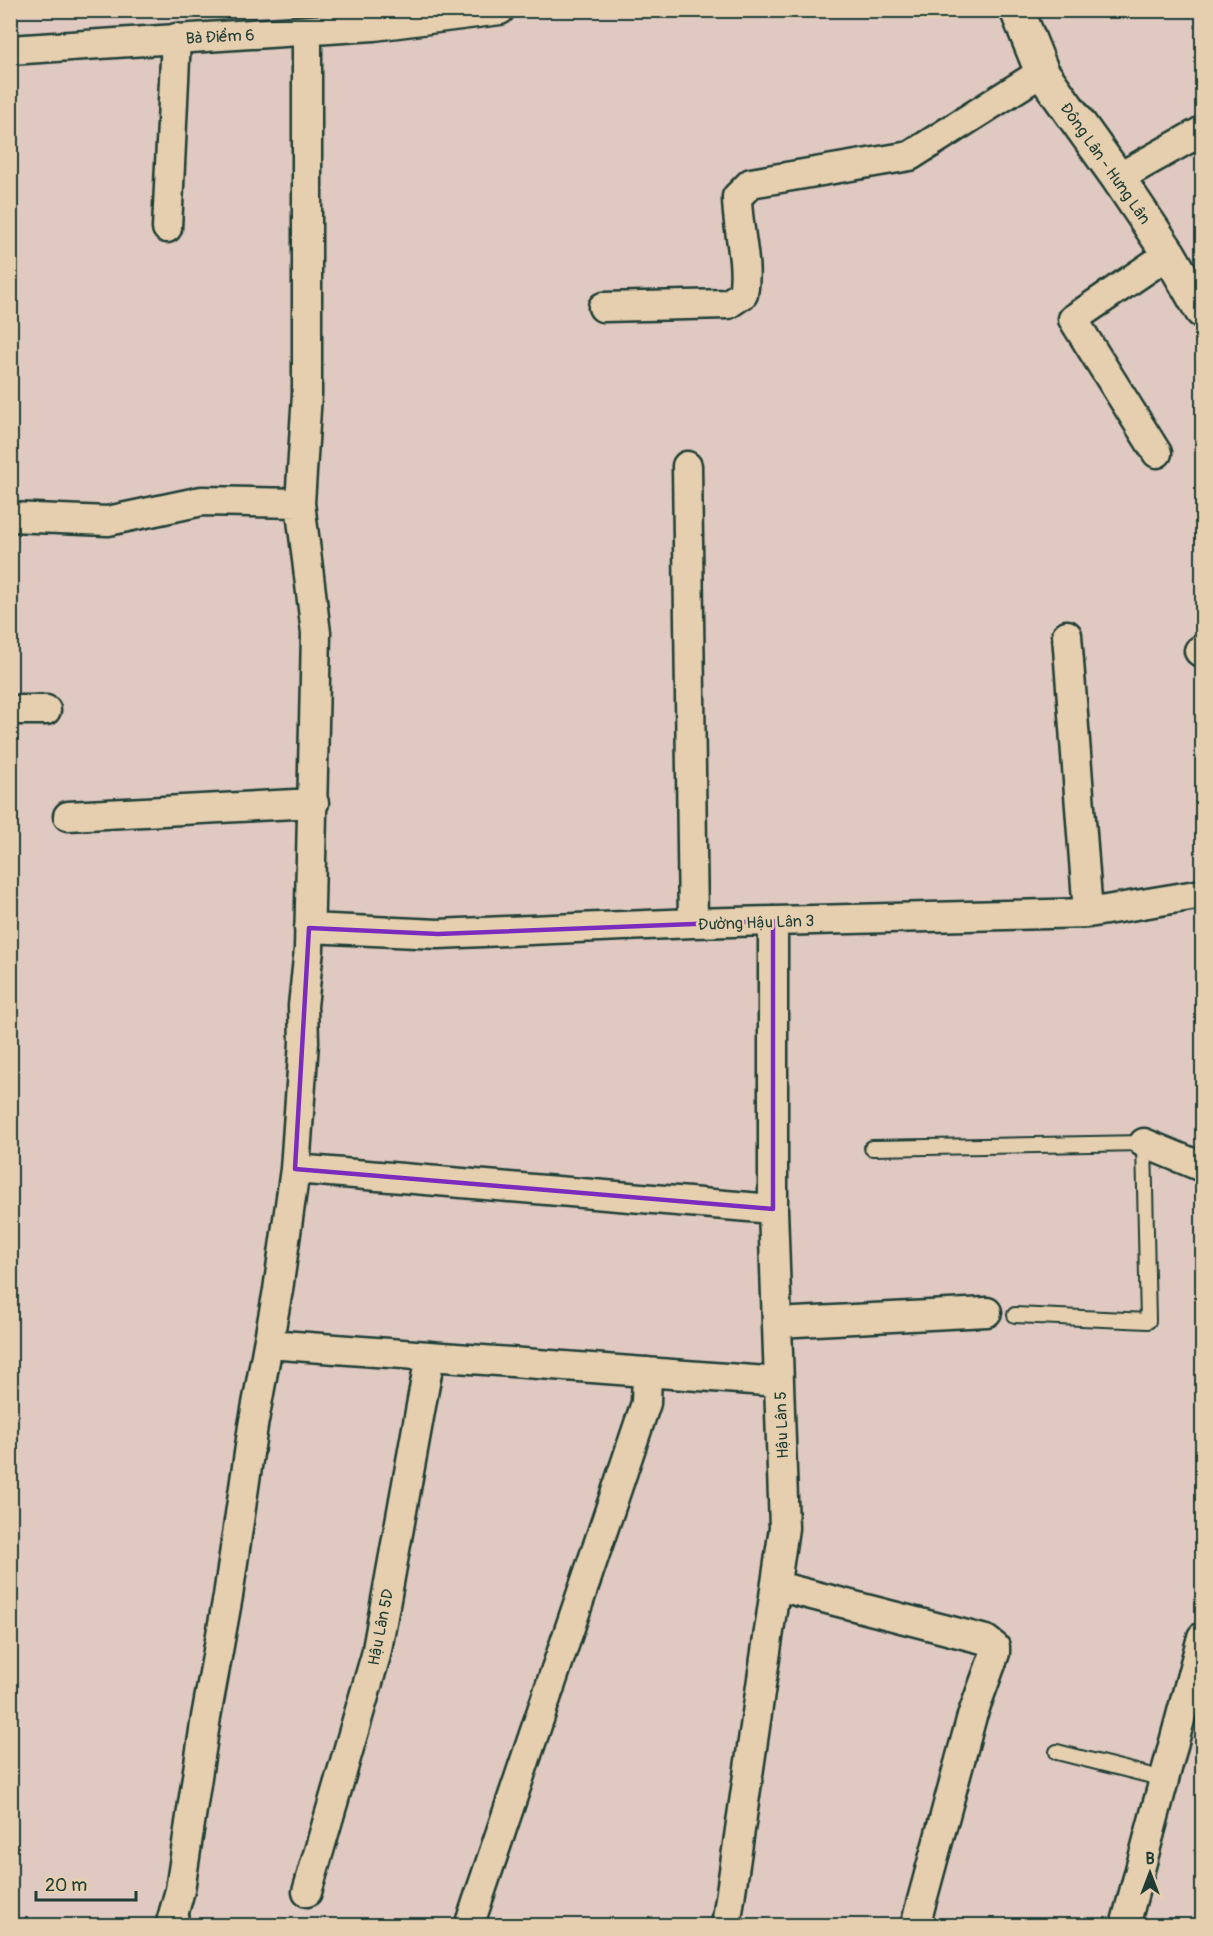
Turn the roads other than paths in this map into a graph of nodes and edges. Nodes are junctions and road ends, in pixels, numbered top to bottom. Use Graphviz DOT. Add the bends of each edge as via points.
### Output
graph roads {
  1 [pos="500,10"];
  2 [pos="1017,10"];
  3 [pos="373,18"];
  4 [pos="337,19"];
  5 [pos="307,31"];
  6 [pos="176,38"];
  7 [pos="10,50"];
  8 [pos="1042,72"];
  9 [pos="1203,131"];
  10 [pos="1118,178"];
  11 [pos="167,228"];
  12 [pos="1169,254"];
  13 [pos="603,308"];
  14 [pos="1203,311"];
  15 [pos="1156,453"];
  16 [pos="687,466"];
  17 [pos="300,503"];
  18 [pos="10,517"];
  19 [pos="1067,635"];
  20 [pos="10,710"];
  21 [pos="46,710"];
  22 [pos="314,803"];
  23 [pos="68,816"];
  24 [pos="1203,894"];
  25 [pos="1088,913"];
  26 [pos="773,921"];
  27 [pos="693,923"];
  28 [pos="309,928"];
  29 [pos="1144,1143"];
  30 [pos="872,1148"];
  31 [pos="1203,1167"];
  32 [pos="295,1169"];
  33 [pos="773,1209"];
  34 [pos="987,1312"];
  35 [pos="1015,1315"];
  36 [pos="777,1323"];
  37 [pos="268,1344"];
  38 [pos="430,1356"];
  39 [pos="647,1372"];
  40 [pos="779,1382"];
  41 [pos="777,1586"];
  42 [pos="1203,1637"];
  43 [pos="1057,1752"];
  44 [pos="1164,1779"];
  45 [pos="307,1892"];
  46 [pos="170,1926"];
  47 [pos="470,1926"];
  48 [pos="726,1926"];
  49 [pos="915,1926"];
  50 [pos="1125,1926"];
  1 -- 3 [label="street, Bà Điểm 6"];
  2 -- 8 [label="street, Đông Lân - Hưng Lân"];
  3 -- 4 [label="street, Bà Điểm 6"];
  4 -- 5 [label="street, Bà Điểm 6"];
  5 -- 6 [label="street, Bà Điểm 6"];
  5 -- 17 [label="street" via="307,394"];
  6 -- 7 [label="street, Bà Điểm 6"];
  6 -- 11 [label="street"];
  8 -- 10 [label="street, Đông Lân - Hưng Lân"];
  8 -- 13 [label="street" via="910,156 752,183 737,197 746,280 743,294 728,304"];
  9 -- 10 [label="street"];
  10 -- 12 [label="street, Đông Lân - Hưng Lân"];
  12 -- 14 [label="street, Đông Lân - Hưng Lân"];
  12 -- 15 [label="street" via="1073,319"];
  16 -- 27 [label="street"];
  17 -- 18 [label="street" via="202,501 108,521"];
  17 -- 22 [label="street" via="316,633"];
  19 -- 25 [label="street"];
  20 -- 21 [label="street"];
  22 -- 23 [label="street"];
  22 -- 28 [label="street"];
  24 -- 25 [label="street, Đường Hậu Lân 3"];
  25 -- 26 [label="street, Đường Hậu Lân 3"];
  26 -- 27 [label="street, Đường Hậu Lân 3"];
  26 -- 33 [label="street, Hậu Lân 5"];
  27 -- 28 [label="street, Đường Hậu Lân 3" via="438,934"];
  28 -- 32 [label="street"];
  29 -- 30 [label="lane"];
  29 -- 31 [label="street"];
  29 -- 35 [label="lane" via="1148,1321"];
  32 -- 33 [label="street"];
  32 -- 37 [label="street"];
  33 -- 36 [label="street, Hậu Lân 5"];
  34 -- 36 [label="street"];
  36 -- 40 [label="street, Hậu Lân 5"];
  37 -- 38 [label="street"];
  37 -- 46 [label="street" via="180,1890"];
  38 -- 39 [label="street"];
  38 -- 45 [label="street, Hậu Lân 5D" via="376,1655"];
  39 -- 40 [label="street"];
  39 -- 47 [label="street" via="646,1403"];
  40 -- 41 [label="street, Hậu Lân 5" via="784,1527"];
  41 -- 48 [label="street, Hậu Lân 5"];
  41 -- 49 [label="street" via="986,1641 994,1647"];
  42 -- 44 [label="street"];
  43 -- 44 [label="lane"];
  44 -- 50 [label="street"];
}
